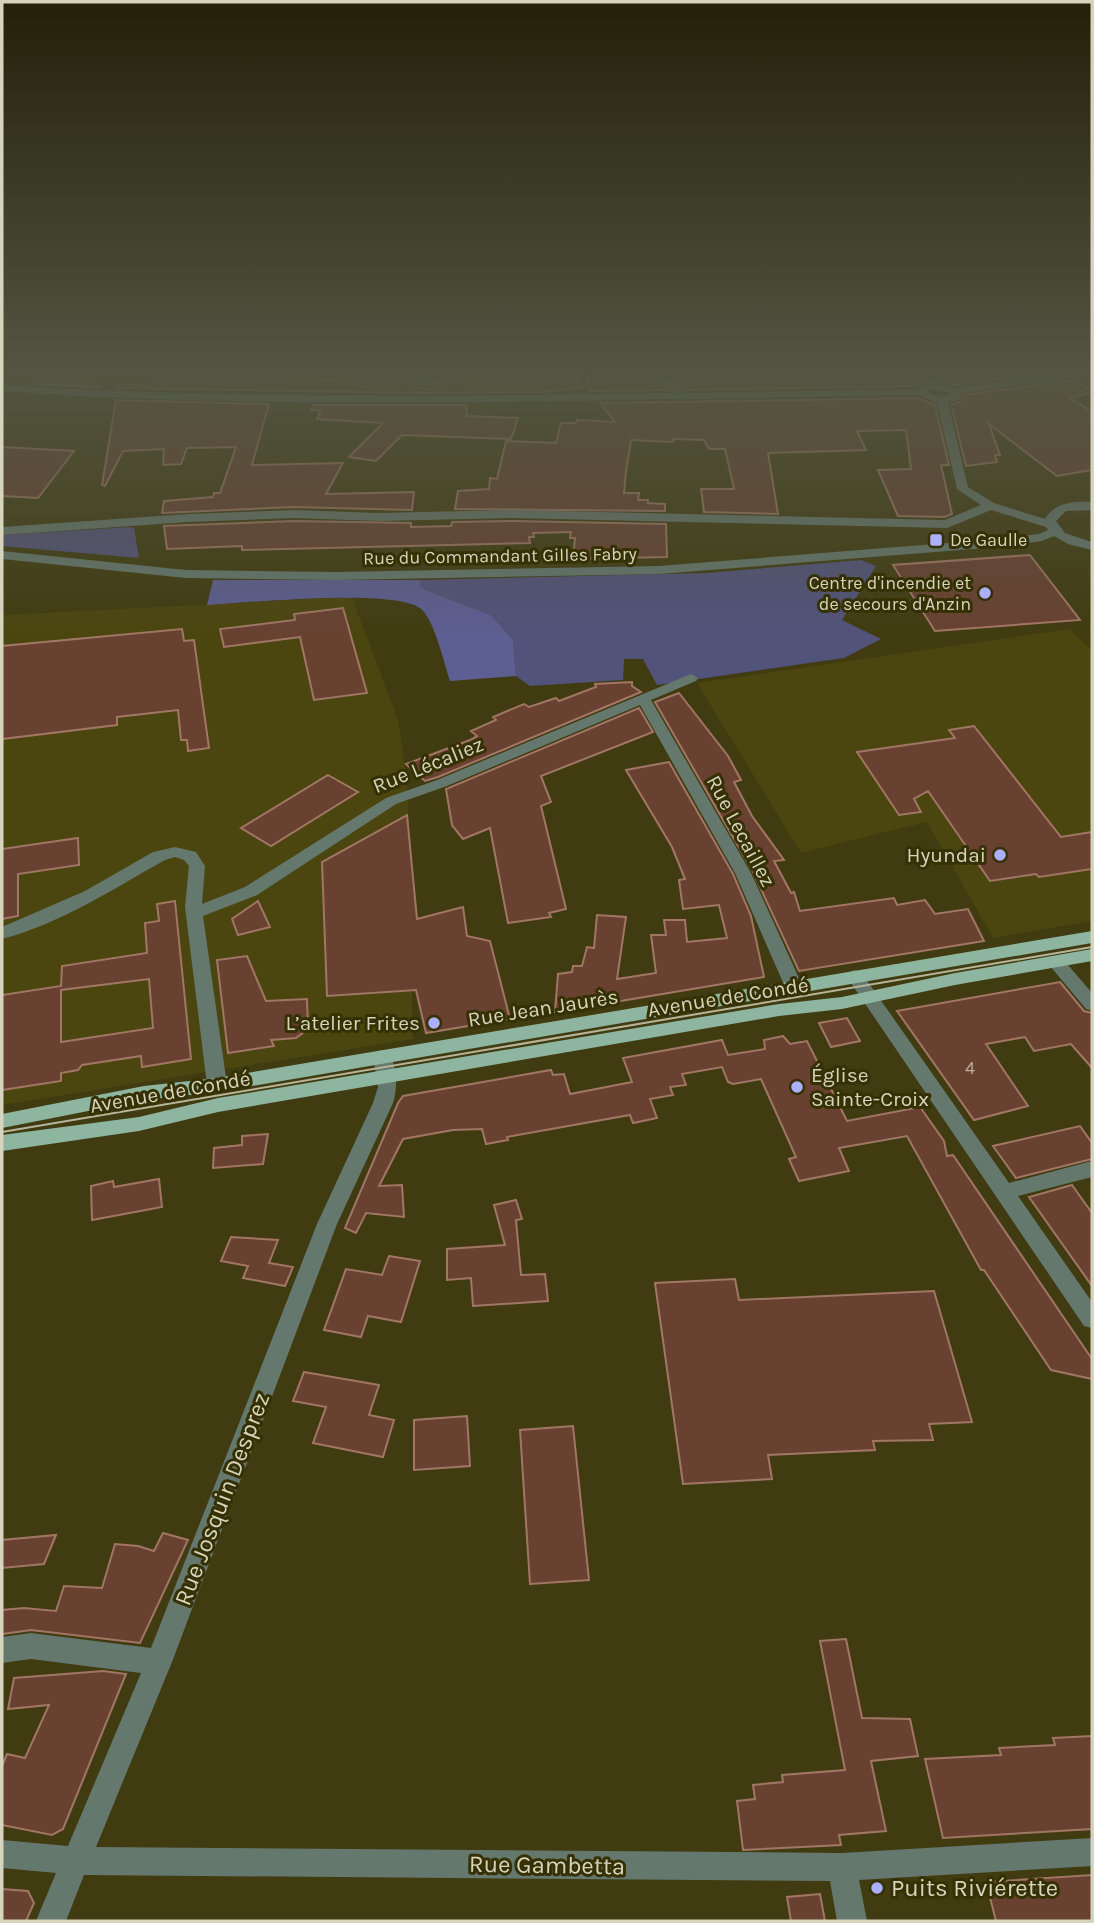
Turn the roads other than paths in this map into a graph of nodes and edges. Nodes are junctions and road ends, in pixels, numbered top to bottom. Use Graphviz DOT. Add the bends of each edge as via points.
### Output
graph roads {
  1 [pos="955,457"];
  2 [pos="1091,505"];
  3 [pos="990,506"];
  4 [pos="1062,508"];
  5 [pos="1011,512"];
  6 [pos="1052,528"];
  7 [pos="2,531"];
  8 [pos="999,543"];
  9 [pos="1088,545"];
  10 [pos="2,555"];
  11 [pos="691,678"];
  12 [pos="643,698"];
  13 [pos="194,913"];
  14 [pos="2,933"];
  15 [pos="1092,937"];
  16 [pos="1092,955"];
  17 [pos="1056,962"];
  18 [pos="855,976"];
  19 [pos="794,987"];
  20 [pos="869,998"];
  21 [pos="1092,1005"];
  22 [pos="384,1067"];
  23 [pos="216,1085"];
  24 [pos="2,1121"];
  25 [pos="2,1143"];
  26 [pos="1092,1169"];
  27 [pos="1004,1192"];
  28 [pos="1092,1319"];
  29 [pos="2,1650"];
  30 [pos="159,1662"];
  31 [pos="1092,1852"];
  32 [pos="2,1854"];
  33 [pos="76,1861"];
  34 [pos="842,1867"];
  35 [pos="51,1921"];
  36 [pos="852,1921"];
  1 -- 3 [label="street" via="961,486"];
  2 -- 4 [label="street"];
  3 -- 5 [label="street"];
  3 -- 7 [label="street" via="947,524 294,514"];
  4 -- 5 [label="street"];
  4 -- 6 [label="street" via="1052,515"];
  5 -- 6 [label="street"];
  6 -- 8 [label="street, Rue du Commandant Gilles Fabry" via="1037,538"];
  6 -- 9 [label="street"];
  8 -- 9 [label="street, Rue du Commandant Gilles Fabry"];
  8 -- 10 [label="street, Rue du Commandant Gilles Fabry" via="659,570 326,576 186,574"];
  11 -- 12 [label="street, Rue Lécaliez"];
  12 -- 13 [label="street, Rue Lécaliez" via="384,804 251,891"];
  12 -- 19 [label="street, Rue Lecaillez" via="738,863"];
  13 -- 14 [label="street" via="195,862 186,853 171,852 78,901"];
  13 -- 23 [label="street"];
  15 -- 18 [label="main road, Rue Jean Jaurès"];
  16 -- 17 [label="main road"];
  17 -- 20 [label="main road"];
  17 -- 21 [label="street"];
  18 -- 19 [label="main road, Rue Jean Jaurès"];
  18 -- 20 [label="street"];
  19 -- 22 [label="main road, Rue Jean Jaurès"];
  20 -- 22 [label="main road, Avenue de Condé"];
  20 -- 27 [label="street"];
  22 -- 23 [label="main road, Rue Jean Jaurès"];
  22 -- 25 [label="main road, Avenue de Condé" via="139,1124"];
  22 -- 30 [label="street, Rue Josquin Desprez" via="388,1087 383,1102 327,1224"];
  23 -- 24 [label="main road, Rue Jean Jaurès" via="144,1093"];
  26 -- 27 [label="street"];
  27 -- 28 [label="street"];
  29 -- 30 [label="street" via="31,1646"];
  30 -- 33 [label="street, Rue Josquin Desprez"];
  31 -- 34 [label="street, Rue Gambetta"];
  32 -- 33 [label="street, Rue Gambetta"];
  33 -- 34 [label="street, Rue Gambetta"];
  33 -- 35 [label="street, Rue Josquin Desprez"];
  34 -- 36 [label="street"];
}
